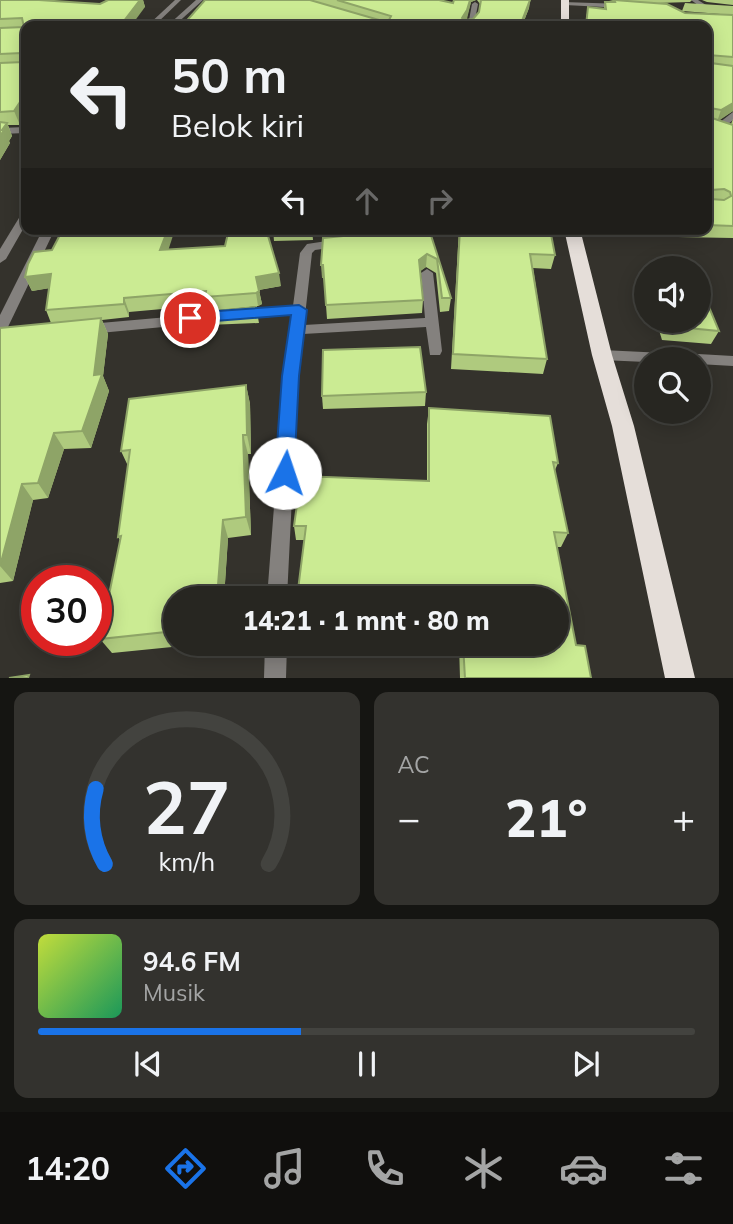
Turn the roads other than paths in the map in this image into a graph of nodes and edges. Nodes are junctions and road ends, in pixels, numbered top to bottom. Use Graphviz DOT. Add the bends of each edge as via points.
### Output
graph roads {
  1 [pos="178,0"];
  2 [pos="200,0"];
  3 [pos="694,0"];
  4 [pos="565,1"];
  5 [pos="475,4"];
  6 [pos="628,6"];
  7 [pos="701,6"];
  8 [pos="688,7"];
  9 [pos="733,10"];
  10 [pos="155,21"];
  11 [pos="176,21"];
  12 [pos="471,21"];
  13 [pos="565,21"];
  14 [pos="733,115"];
  15 [pos="712,126"];
  16 [pos="718,128"];
  17 [pos="21,130"];
  18 [pos="0,131"];
  19 [pos="733,133"];
  20 [pos="21,223"];
  21 [pos="46,235"];
  22 [pos="347,235"];
  23 [pos="573,235"];
  24 [pos="0,259"];
  25 [pos="427,273"];
  26 [pos="299,310"];
  27 [pos="432,322"];
  28 [pos="77,330"];
  29 [pos="296,330"];
  30 [pos="4,334"];
  31 [pos="435,351"];
  32 [pos="602,355"];
  33 [pos="634,357"];
  34 [pos="711,360"];
  35 [pos="733,361"];
  36 [pos="278,586"];
  37 [pos="276,656"];
  38 [pos="275,678"];
  39 [pos="680,678"];
  1 -- 10 [label="street"];
  2 -- 11 [label="street"];
  3 -- 7 [label="street"];
  4 -- 6 [label="street"];
  4 -- 13 [label="highway"];
  5 -- 12 [label="street"];
  7 -- 8 [label="street"];
  7 -- 9 [label="street"];
  14 -- 16 [label="street"];
  15 -- 16 [label="street"];
  16 -- 19 [label="street"];
  17 -- 18 [label="street"];
  20 -- 24 [label="street"];
  21 -- 30 [label="street"];
  22 -- 26 [label="street" via="343,242 317,245 306,253"];
  23 -- 32 [label="highway"];
  25 -- 27 [label="street"];
  26 -- 28 [label="street"];
  26 -- 29 [label="street"];
  27 -- 29 [label="street"];
  27 -- 31 [label="street"];
  29 -- 36 [label="street"];
  32 -- 33 [label="street"];
  32 -- 39 [label="highway" via="623,426"];
  34 -- 35 [label="street"];
  37 -- 38 [label="street"];
}
